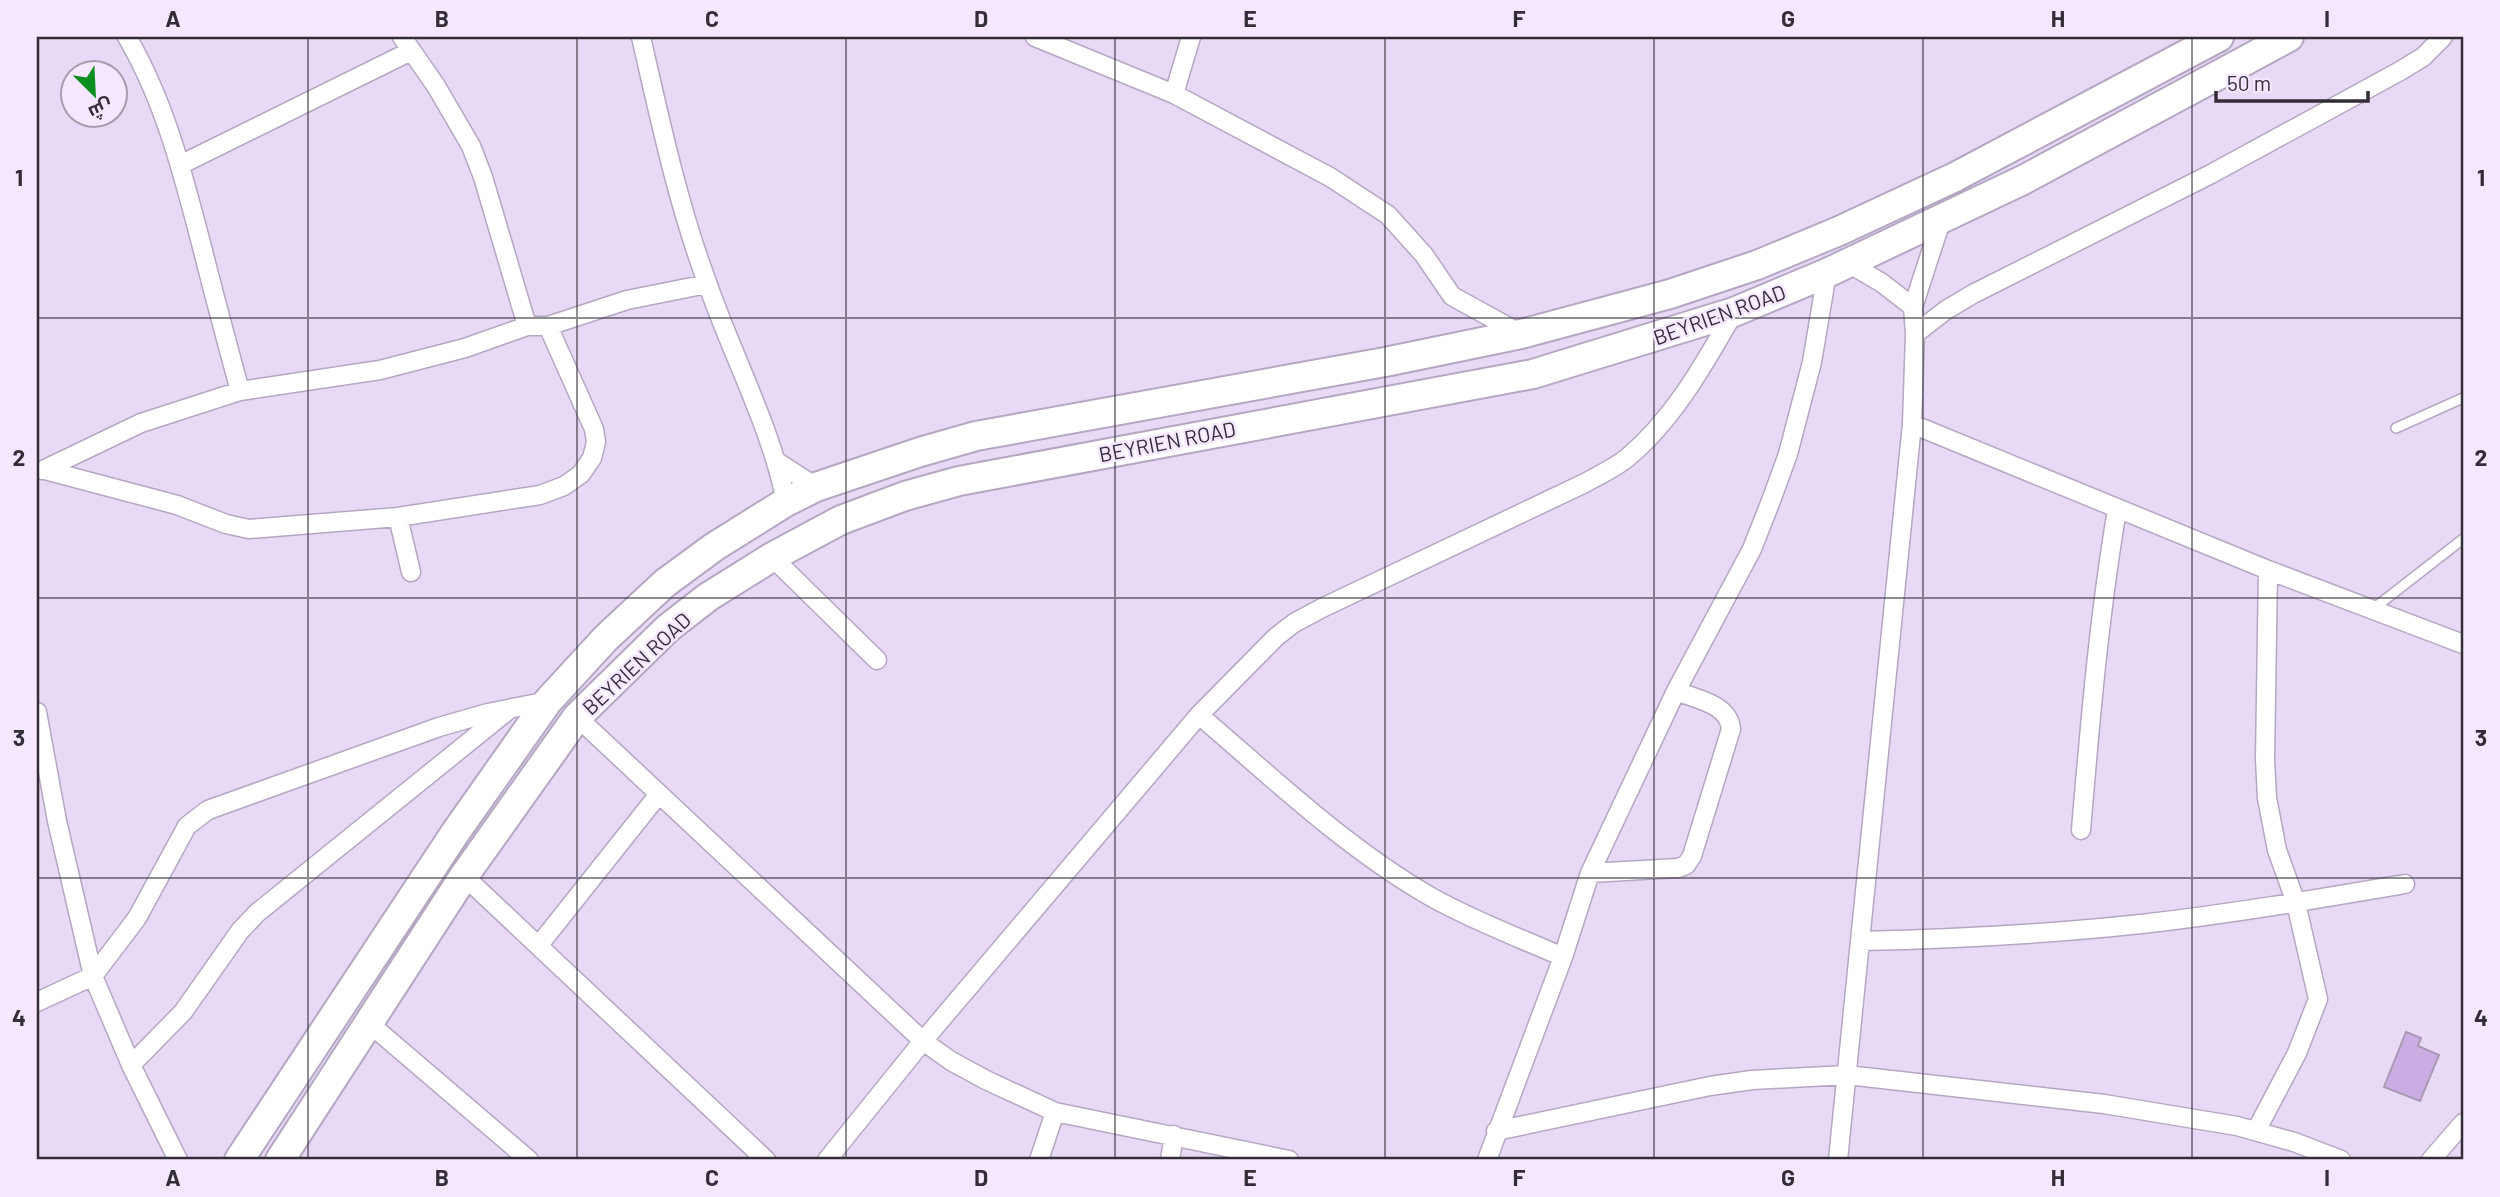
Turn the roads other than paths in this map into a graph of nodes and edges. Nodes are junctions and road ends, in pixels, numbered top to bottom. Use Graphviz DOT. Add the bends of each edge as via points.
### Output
graph roads {
  1 [pos="127,37"];
  2 [pos="641,37"];
  3 [pos="1034,37"];
  4 [pos="1191,37"];
  5 [pos="2219,37"];
  6 [pos="2289,37"];
  7 [pos="2443,37"];
  8 [pos="407,44"];
  9 [pos="1174,94"];
  10 [pos="180,165"];
  11 [pos="1942,218"];
  12 [pos="1838,268"];
  13 [pos="707,284"];
  14 [pos="1913,307"];
  15 [pos="1734,312"];
  16 [pos="527,326"];
  17 [pos="548,326"];
  18 [pos="1521,334"];
  19 [pos="1915,334"];
  20 [pos="240,391"];
  21 [pos="2463,398"];
  22 [pos="1912,424"];
  23 [pos="2396,428"];
  24 [pos="776,461"];
  25 [pos="41,471"];
  26 [pos="816,487"];
  27 [pos="786,502"];
  28 [pos="2117,510"];
  29 [pos="398,517"];
  30 [pos="2463,540"];
  31 [pos="772,557"];
  32 [pos="2268,570"];
  33 [pos="411,572"];
  34 [pos="2373,610"];
  35 [pos="2463,644"];
  36 [pos="877,660"];
  37 [pos="1676,691"];
  38 [pos="548,701"];
  39 [pos="509,709"];
  40 [pos="37,712"];
  41 [pos="1199,715"];
  42 [pos="578,718"];
  43 [pos="659,794"];
  44 [pos="2081,830"];
  45 [pos="1590,873"];
  46 [pos="464,876"];
  47 [pos="2405,884"];
  48 [pos="2296,903"];
  49 [pos="1860,941"];
  50 [pos="539,945"];
  51 [pos="1563,957"];
  52 [pos="93,976"];
  53 [pos="37,1002"];
  54 [pos="370,1024"];
  55 [pos="923,1041"];
  56 [pos="131,1066"];
  57 [pos="1847,1075"];
  58 [pos="2463,1105"];
  59 [pos="1055,1112"];
  60 [pos="2460,1126"];
  61 [pos="2257,1129"];
  62 [pos="1496,1131"];
  63 [pos="1174,1135"];
  64 [pos="178,1160"];
  65 [pos="240,1160"];
  66 [pos="280,1160"];
  67 [pos="527,1160"];
  68 [pos="766,1160"];
  69 [pos="827,1160"];
  70 [pos="1039,1160"];
  71 [pos="1170,1160"];
  72 [pos="1289,1160"];
  73 [pos="1486,1160"];
  74 [pos="1838,1160"];
  75 [pos="2341,1160"];
  76 [pos="2431,1160"];
  1 -- 10 [label="street" via="148,77"];
  2 -- 13 [label="street" via="668,154"];
  3 -- 9 [label="street"];
  4 -- 9 [label="street"];
  5 -- 18 [label="main road, BEYRIEN ROAD" via="1955,177 1839,231 1720,278"];
  6 -- 11 [label="main road, BEYRIEN ROAD"];
  7 -- 19 [label="street" via="2400,71 2199,180 1973,294"];
  8 -- 10 [label="street"];
  8 -- 16 [label="street" via="471,146"];
  9 -- 18 [label="street" via="1330,177 1388,215 1452,296"];
  10 -- 20 [label="street"];
  11 -- 12 [label="main road, BEYRIEN ROAD"];
  11 -- 14 [label="street"];
  12 -- 14 [label="street" via="1882,283"];
  12 -- 15 [label="main road, BEYRIEN ROAD"];
  12 -- 37 [label="street" via="1772,498 1752,549"];
  13 -- 17 [label="street" via="627,300"];
  13 -- 24 [label="street"];
  14 -- 19 [label="street"];
  15 -- 31 [label="main road, BEYRIEN ROAD" via="1533,374 959,481 841,520"];
  15 -- 41 [label="street" via="1681,398 1625,460 1294,623"];
  16 -- 17 [label="street"];
  16 -- 20 [label="street" via="380,370"];
  17 -- 29 [label="street" via="594,429 592,458 581,474 540,495"];
  18 -- 26 [label="main road, BEYRIEN ROAD" via="976,436"];
  19 -- 22 [label="street"];
  20 -- 25 [label="street" via="141,423"];
  21 -- 23 [label="lane"];
  22 -- 28 [label="street"];
  22 -- 49 [label="street"];
  24 -- 26 [label="street"];
  24 -- 27 [label="street"];
  25 -- 29 [label="street" via="132,492 249,529"];
  26 -- 27 [label="main road, BEYRIEN ROAD"];
  27 -- 38 [label="main road, BEYRIEN ROAD" via="665,583"];
  28 -- 32 [label="street"];
  28 -- 44 [label="street" via="2095,663"];
  29 -- 33 [label="street"];
  30 -- 34 [label="lane"];
  31 -- 36 [label="street"];
  31 -- 42 [label="main road, BEYRIEN ROAD" via="668,628"];
  32 -- 34 [label="street"];
  32 -- 48 [label="street" via="2267,799 2277,850"];
  34 -- 35 [label="street"];
  37 -- 45 [label="street"];
  37 -- 45 [label="street" via="1727,713 1731,729 1692,856 1678,868"];
  38 -- 39 [label="street"];
  38 -- 65 [label="main road, BEYRIEN ROAD" via="455,833"];
  39 -- 52 [label="street" via="439,727 197,816 182,833 137,918"];
  39 -- 56 [label="street" via="257,913 183,1012"];
  40 -- 52 [label="street"];
  41 -- 51 [label="street" via="1335,831 1405,881 1467,915"];
  41 -- 55 [label="street"];
  42 -- 43 [label="street"];
  42 -- 46 [label="main road, BEYRIEN ROAD"];
  43 -- 50 [label="street"];
  43 -- 55 [label="street"];
  45 -- 51 [label="street"];
  46 -- 50 [label="street"];
  46 -- 54 [label="main road, BEYRIEN ROAD"];
  47 -- 48 [label="street"];
  48 -- 49 [label="street" via="2141,924"];
  48 -- 61 [label="street" via="2318,999 2297,1053"];
  49 -- 57 [label="street"];
  50 -- 68 [label="street"];
  51 -- 62 [label="street"];
  52 -- 53 [label="street"];
  52 -- 56 [label="street"];
  54 -- 66 [label="main road, BEYRIEN ROAD"];
  54 -- 67 [label="street"];
  55 -- 59 [label="street" via="986,1080"];
  55 -- 69 [label="street"];
  56 -- 64 [label="street"];
  57 -- 61 [label="street" via="2104,1104"];
  57 -- 62 [label="street" via="1710,1086"];
  57 -- 74 [label="street"];
  58 -- 60 [label="street"];
  59 -- 63 [label="street"];
  59 -- 70 [label="street"];
  60 -- 76 [label="street"];
  61 -- 75 [label="street"];
  62 -- 73 [label="street"];
  63 -- 71 [label="street"];
  63 -- 72 [label="street"];
}
